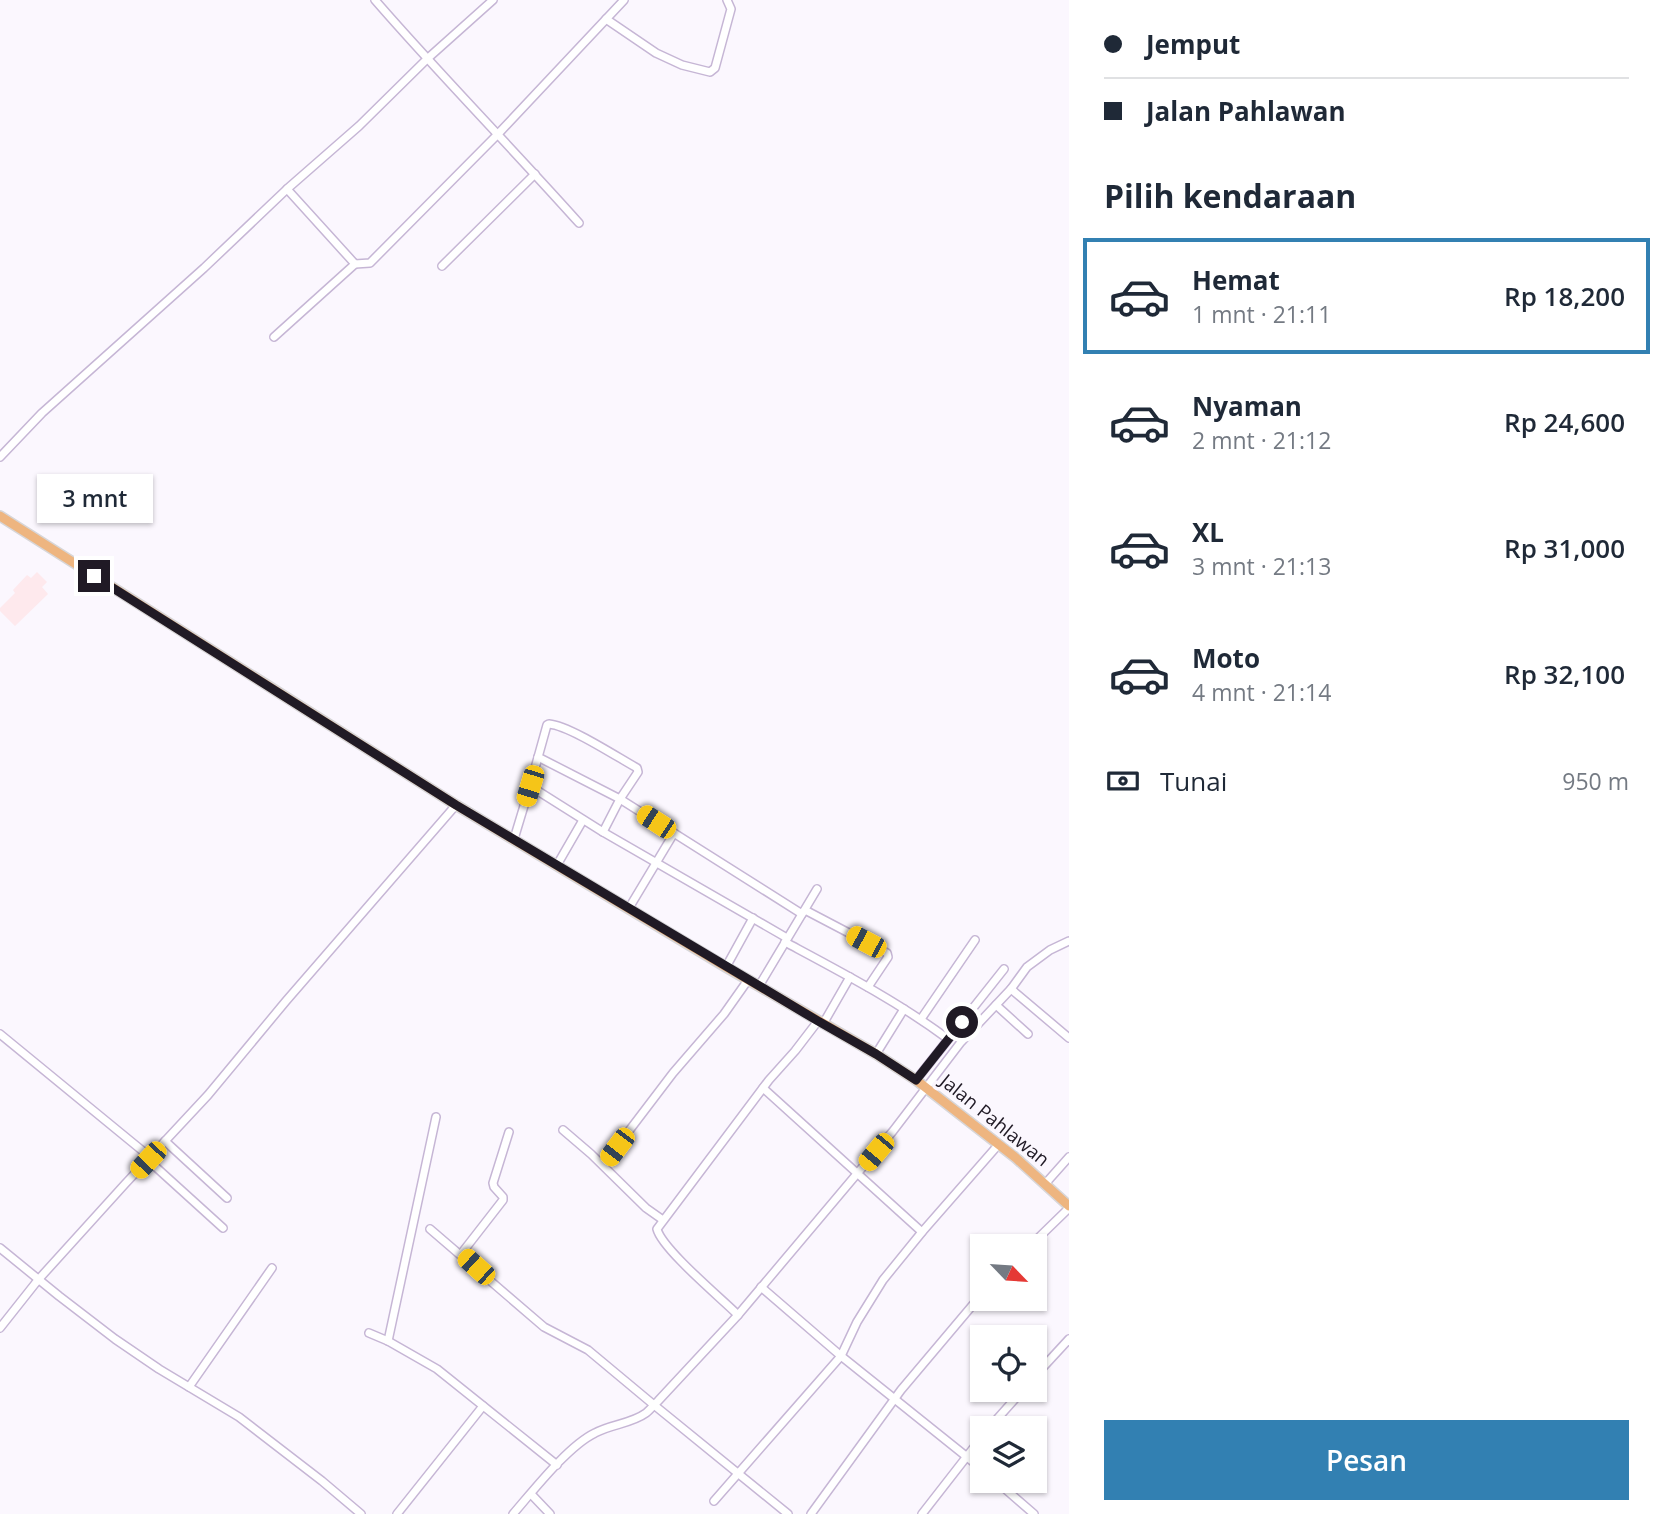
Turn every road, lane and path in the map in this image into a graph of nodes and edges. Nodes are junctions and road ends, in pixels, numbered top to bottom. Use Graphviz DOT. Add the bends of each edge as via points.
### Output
graph roads {
  1 [pos="375,0"];
  2 [pos="493,0"];
  3 [pos="624,0"];
  4 [pos="726,0"];
  5 [pos="606,19"];
  6 [pos="427,59"];
  7 [pos="498,134"];
  8 [pos="535,174"];
  9 [pos="287,189"];
  10 [pos="579,223"];
  11 [pos="355,264"];
  12 [pos="442,266"];
  13 [pos="274,337"];
  14 [pos="0,457"];
  15 [pos="0,516"];
  16 [pos="538,757"];
  17 [pos="530,786"];
  18 [pos="620,799"];
  19 [pos="456,805"];
  20 [pos="583,820"];
  21 [pos="603,832"];
  22 [pos="674,833"];
  23 [pos="514,839"];
  24 [pos="656,863"];
  25 [pos="557,864"];
  26 [pos="817,890"];
  27 [pos="629,908"];
  28 [pos="804,912"];
  29 [pos="753,918"];
  30 [pos="786,940"];
  31 [pos="975,940"];
  32 [pos="1068,944"];
  33 [pos="726,967"];
  34 [pos="1004,969"];
  35 [pos="850,977"];
  36 [pos="748,980"];
  37 [pos="759,986"];
  38 [pos="868,987"];
  39 [pos="1012,989"];
  40 [pos="996,1005"];
  41 [pos="904,1009"];
  42 [pos="921,1019"];
  43 [pos="820,1022"];
  44 [pos="0,1034"];
  45 [pos="1028,1034"];
  46 [pos="1069,1038"];
  47 [pos="948,1040"];
  48 [pos="876,1054"];
  49 [pos="916,1080"];
  50 [pos="926,1086"];
  51 [pos="763,1088"];
  52 [pos="436,1116"];
  53 [pos="563,1130"];
  54 [pos="509,1132"];
  55 [pos="165,1141"];
  56 [pos="999,1144"];
  57 [pos="1069,1157"];
  58 [pos="149,1158"];
  59 [pos="603,1165"];
  60 [pos="858,1172"];
  61 [pos="1045,1184"];
  62 [pos="227,1198"];
  63 [pos="1069,1207"];
  64 [pos="663,1220"];
  65 [pos="223,1228"];
  66 [pos="430,1230"];
  67 [pos="922,1231"];
  68 [pos="1042,1234"];
  69 [pos="0,1248"];
  70 [pos="461,1254"];
  71 [pos="272,1268"];
  72 [pos="38,1280"];
  73 [pos="761,1287"];
  74 [pos="970,1308"];
  75 [pos="738,1315"];
  76 [pos="0,1328"];
  77 [pos="369,1333"];
  78 [pos="1069,1339"];
  79 [pos="388,1341"];
  80 [pos="841,1356"];
  81 [pos="1047,1363"];
  82 [pos="189,1387"];
  83 [pos="895,1399"];
  84 [pos="1012,1402"];
  85 [pos="654,1405"];
  86 [pos="483,1406"];
  87 [pos="1000,1416"];
  88 [pos="970,1451"];
  89 [pos="966,1456"];
  90 [pos="970,1459"];
  91 [pos="557,1465"];
  92 [pos="737,1473"];
  93 [pos="1010,1493"];
  94 [pos="531,1494"];
  95 [pos="714,1501"];
  96 [pos="361,1514"];
  97 [pos="397,1514"];
  98 [pos="513,1514"];
  99 [pos="550,1514"];
  100 [pos="789,1514"];
  101 [pos="811,1514"];
  102 [pos="922,1514"];
  103 [pos="1034,1514"];
  1 -- 6 [label="street"];
  2 -- 6 [label="street"];
  3 -- 5 [label="street"];
  4 -- 5 [label="street" via="731,9 729,23 710,72 656,53"];
  5 -- 7 [label="street"];
  6 -- 7 [label="street"];
  6 -- 9 [label="street"];
  7 -- 8 [label="street"];
  7 -- 11 [label="street" via="370,263"];
  8 -- 10 [label="street"];
  8 -- 12 [label="street"];
  9 -- 11 [label="street"];
  9 -- 14 [label="street"];
  11 -- 13 [label="street"];
  15 -- 19 [label="main road, Jalan Pahlawan"];
  16 -- 17 [label="street"];
  16 -- 18 [label="street"];
  16 -- 18 [label="street" via="549,724 582,737 638,768"];
  17 -- 20 [label="street"];
  17 -- 23 [label="street"];
  18 -- 21 [label="street"];
  18 -- 22 [label="street"];
  19 -- 23 [label="main road, Jalan Pahlawan"];
  19 -- 55 [label="street"];
  20 -- 21 [label="street"];
  20 -- 25 [label="street"];
  21 -- 24 [label="street"];
  22 -- 24 [label="street"];
  22 -- 28 [label="street"];
  23 -- 25 [label="main road, Jalan Pahlawan"];
  24 -- 27 [label="street"];
  24 -- 29 [label="street"];
  25 -- 27 [label="main road, Jalan Pahlawan"];
  26 -- 28 [label="street"];
  27 -- 33 [label="main road, Jalan Pahlawan"];
  28 -- 30 [label="street"];
  28 -- 38 [label="street" via="887,953"];
  29 -- 30 [label="street"];
  29 -- 33 [label="street"];
  30 -- 35 [label="street"];
  30 -- 37 [label="street"];
  31 -- 42 [label="street"];
  32 -- 39 [label="street" via="1027,967"];
  33 -- 36 [label="main road, Jalan Pahlawan"];
  34 -- 47 [label="street"];
  35 -- 38 [label="street"];
  35 -- 43 [label="street"];
  36 -- 37 [label="main road, Jalan Pahlawan"];
  36 -- 59 [label="street"];
  37 -- 43 [label="main road, Jalan Pahlawan"];
  38 -- 41 [label="street"];
  39 -- 40 [label="street"];
  39 -- 46 [label="street"];
  40 -- 45 [label="street"];
  40 -- 50 [label="street"];
  41 -- 42 [label="street"];
  41 -- 48 [label="street"];
  42 -- 47 [label="street"];
  43 -- 48 [label="main road, Jalan Pahlawan"];
  43 -- 51 [label="street"];
  44 -- 58 [label="street"];
  47 -- 49 [label="street"];
  48 -- 49 [label="main road, Jalan Pahlawan"];
  49 -- 50 [label="main road, Jalan Pahlawan"];
  50 -- 56 [label="main road, Jalan Pahlawan"];
  50 -- 60 [label="street"];
  51 -- 60 [label="street"];
  51 -- 64 [label="street"];
  52 -- 79 [label="street"];
  53 -- 59 [label="street"];
  54 -- 70 [label="street" via="493,1183 503,1200"];
  55 -- 58 [label="street"];
  55 -- 62 [label="street"];
  56 -- 61 [label="main road, Jalan Pahlawan"];
  56 -- 67 [label="street"];
  57 -- 61 [label="street"];
  58 -- 65 [label="street"];
  58 -- 72 [label="street"];
  59 -- 64 [label="street"];
  60 -- 67 [label="street"];
  60 -- 73 [label="street"];
  61 -- 63 [label="main road, Jalan Pahlawan"];
  63 -- 68 [label="street"];
  64 -- 75 [label="street" via="657,1229 661,1238"];
  66 -- 70 [label="street"];
  67 -- 80 [label="street" via="873,1296"];
  69 -- 72 [label="street"];
  70 -- 85 [label="street" via="544,1327 582,1346"];
  71 -- 82 [label="street"];
  72 -- 76 [label="street"];
  72 -- 82 [label="street" via="115,1339"];
  73 -- 75 [label="street"];
  73 -- 80 [label="street"];
  74 -- 83 [label="street"];
  75 -- 85 [label="street"];
  77 -- 79 [label="street"];
  78 -- 81 [label="street"];
  79 -- 86 [label="street" via="437,1368"];
  80 -- 83 [label="street"];
  80 -- 92 [label="street"];
  82 -- 96 [label="street" via="239,1417"];
  83 -- 89 [label="street"];
  83 -- 101 [label="street"];
  84 -- 87 [label="street"];
  85 -- 91 [label="street" via="634,1419 596,1432"];
  85 -- 92 [label="street"];
  86 -- 91 [label="street"];
  86 -- 97 [label="street"];
  88 -- 89 [label="street"];
  89 -- 90 [label="street"];
  89 -- 102 [label="street"];
  91 -- 94 [label="street"];
  92 -- 95 [label="street"];
  92 -- 100 [label="street"];
  93 -- 103 [label="street"];
  94 -- 98 [label="street"];
  94 -- 99 [label="street"];
}
